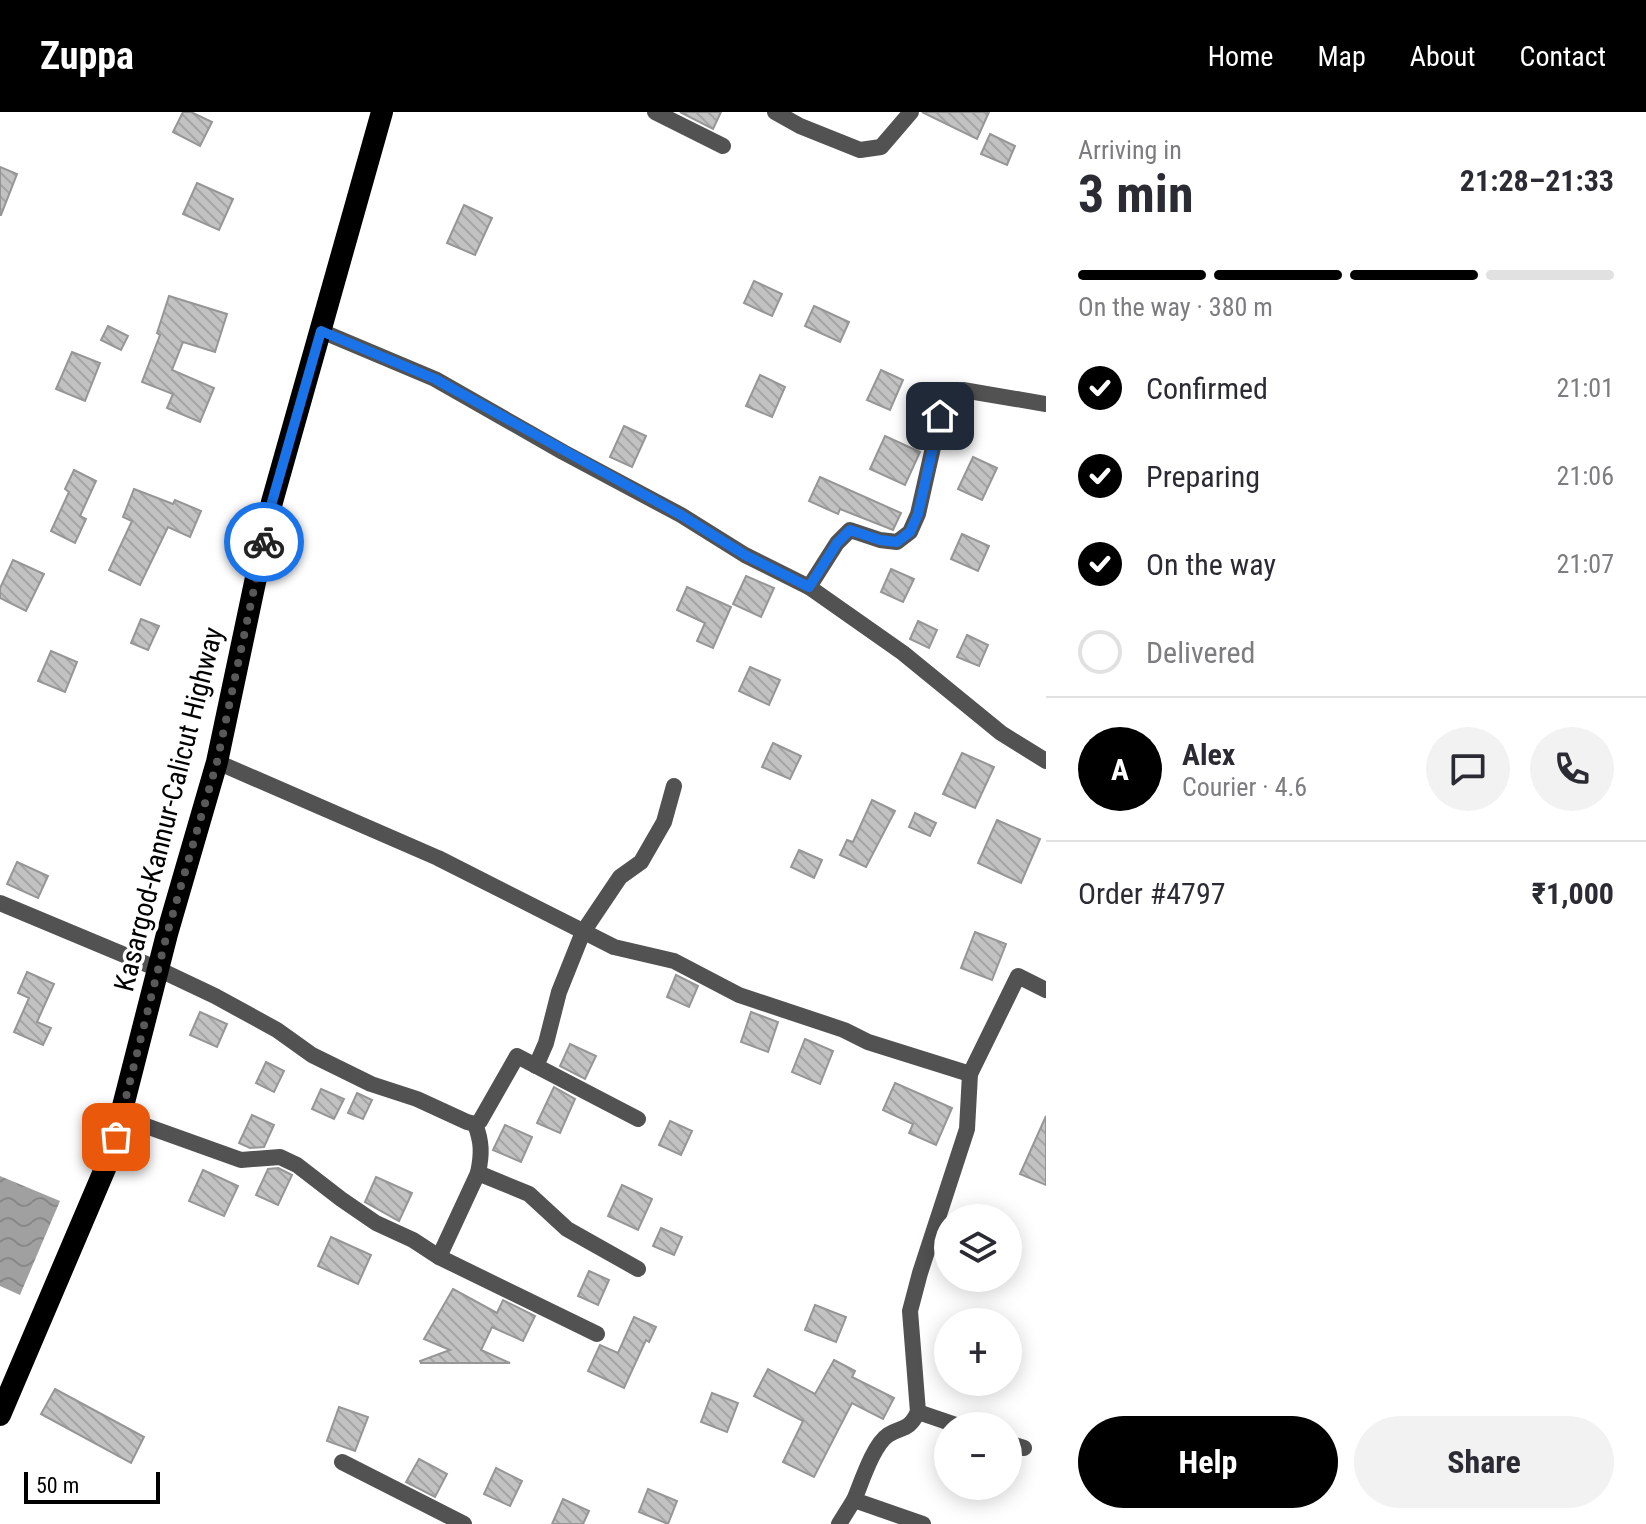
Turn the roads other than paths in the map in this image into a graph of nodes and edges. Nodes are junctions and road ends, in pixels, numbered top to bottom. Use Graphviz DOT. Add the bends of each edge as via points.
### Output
graph roads {
  1 [pos="382,112"];
  2 [pos="655,112"];
  3 [pos="775,112"];
  4 [pos="911,112"];
  5 [pos="723,146"];
  6 [pos="321,331"];
  7 [pos="1046,404"];
  8 [pos="809,587"];
  9 [pos="1046,761"];
  10 [pos="217,762"];
  11 [pos="674,786"];
  12 [pos="0,903"];
  13 [pos="583,932"];
  14 [pos="158,969"];
  15 [pos="1046,990"];
  16 [pos="536,1066"];
  17 [pos="970,1074"];
  18 [pos="121,1117"];
  19 [pos="638,1119"];
  20 [pos="475,1124"];
  21 [pos="478,1173"];
  22 [pos="439,1257"];
  23 [pos="638,1269"];
  24 [pos="597,1334"];
  25 [pos="918,1412"];
  26 [pos="0,1415"];
  27 [pos="934,1417"];
  28 [pos="342,1462"];
  29 [pos="854,1500"];
  30 [pos="437,1518"];
  31 [pos="464,1524"];
  32 [pos="839,1524"];
  33 [pos="923,1524"];
  1 -- 6 [label="highway, Kasargod-Kannur-Calicut Highway"];
  2 -- 5 [label="street"];
  3 -- 4 [label="street" via="860,150 881,147"];
  6 -- 8 [label="street" via="435,379"];
  6 -- 10 [label="highway, Kasargod-Kannur-Calicut Highway" via="272,502"];
  7 -- 8 [label="street" via="952,392 943,403 910,532 897,542 850,530"];
  8 -- 9 [label="street" via="903,653 1001,733"];
  10 -- 13 [label="street" via="438,858"];
  10 -- 14 [label="highway, Kasargod-Kannur-Calicut Highway"];
  11 -- 13 [label="street" via="664,822 641,862 620,877"];
  12 -- 14 [label="street"];
  13 -- 16 [label="street"];
  13 -- 17 [label="street" via="614,947 674,961 739,995"];
  14 -- 18 [label="highway, Kasargod-Kannur-Calicut Highway"];
  14 -- 20 [label="street" via="371,1084"];
  15 -- 17 [label="street" via="1018,976"];
  16 -- 19 [label="street"];
  16 -- 20 [label="street" via="517,1056"];
  17 -- 25 [label="street" via="967,1129 910,1311"];
  18 -- 22 [label="street" via="241,1160 280,1157 356,1210"];
  18 -- 26 [label="highway, Kasargod-Kannur-Calicut Highway" via="110,1157"];
  20 -- 21 [label="street" via="482,1155"];
  21 -- 22 [label="street"];
  21 -- 23 [label="street" via="529,1194 567,1229"];
  22 -- 24 [label="street"];
  25 -- 27 [label="street"];
  25 -- 29 [label="street" via="913,1422 878,1447"];
  28 -- 30 [label="street"];
  29 -- 32 [label="street"];
  29 -- 33 [label="street"];
  30 -- 31 [label="street"];
}
